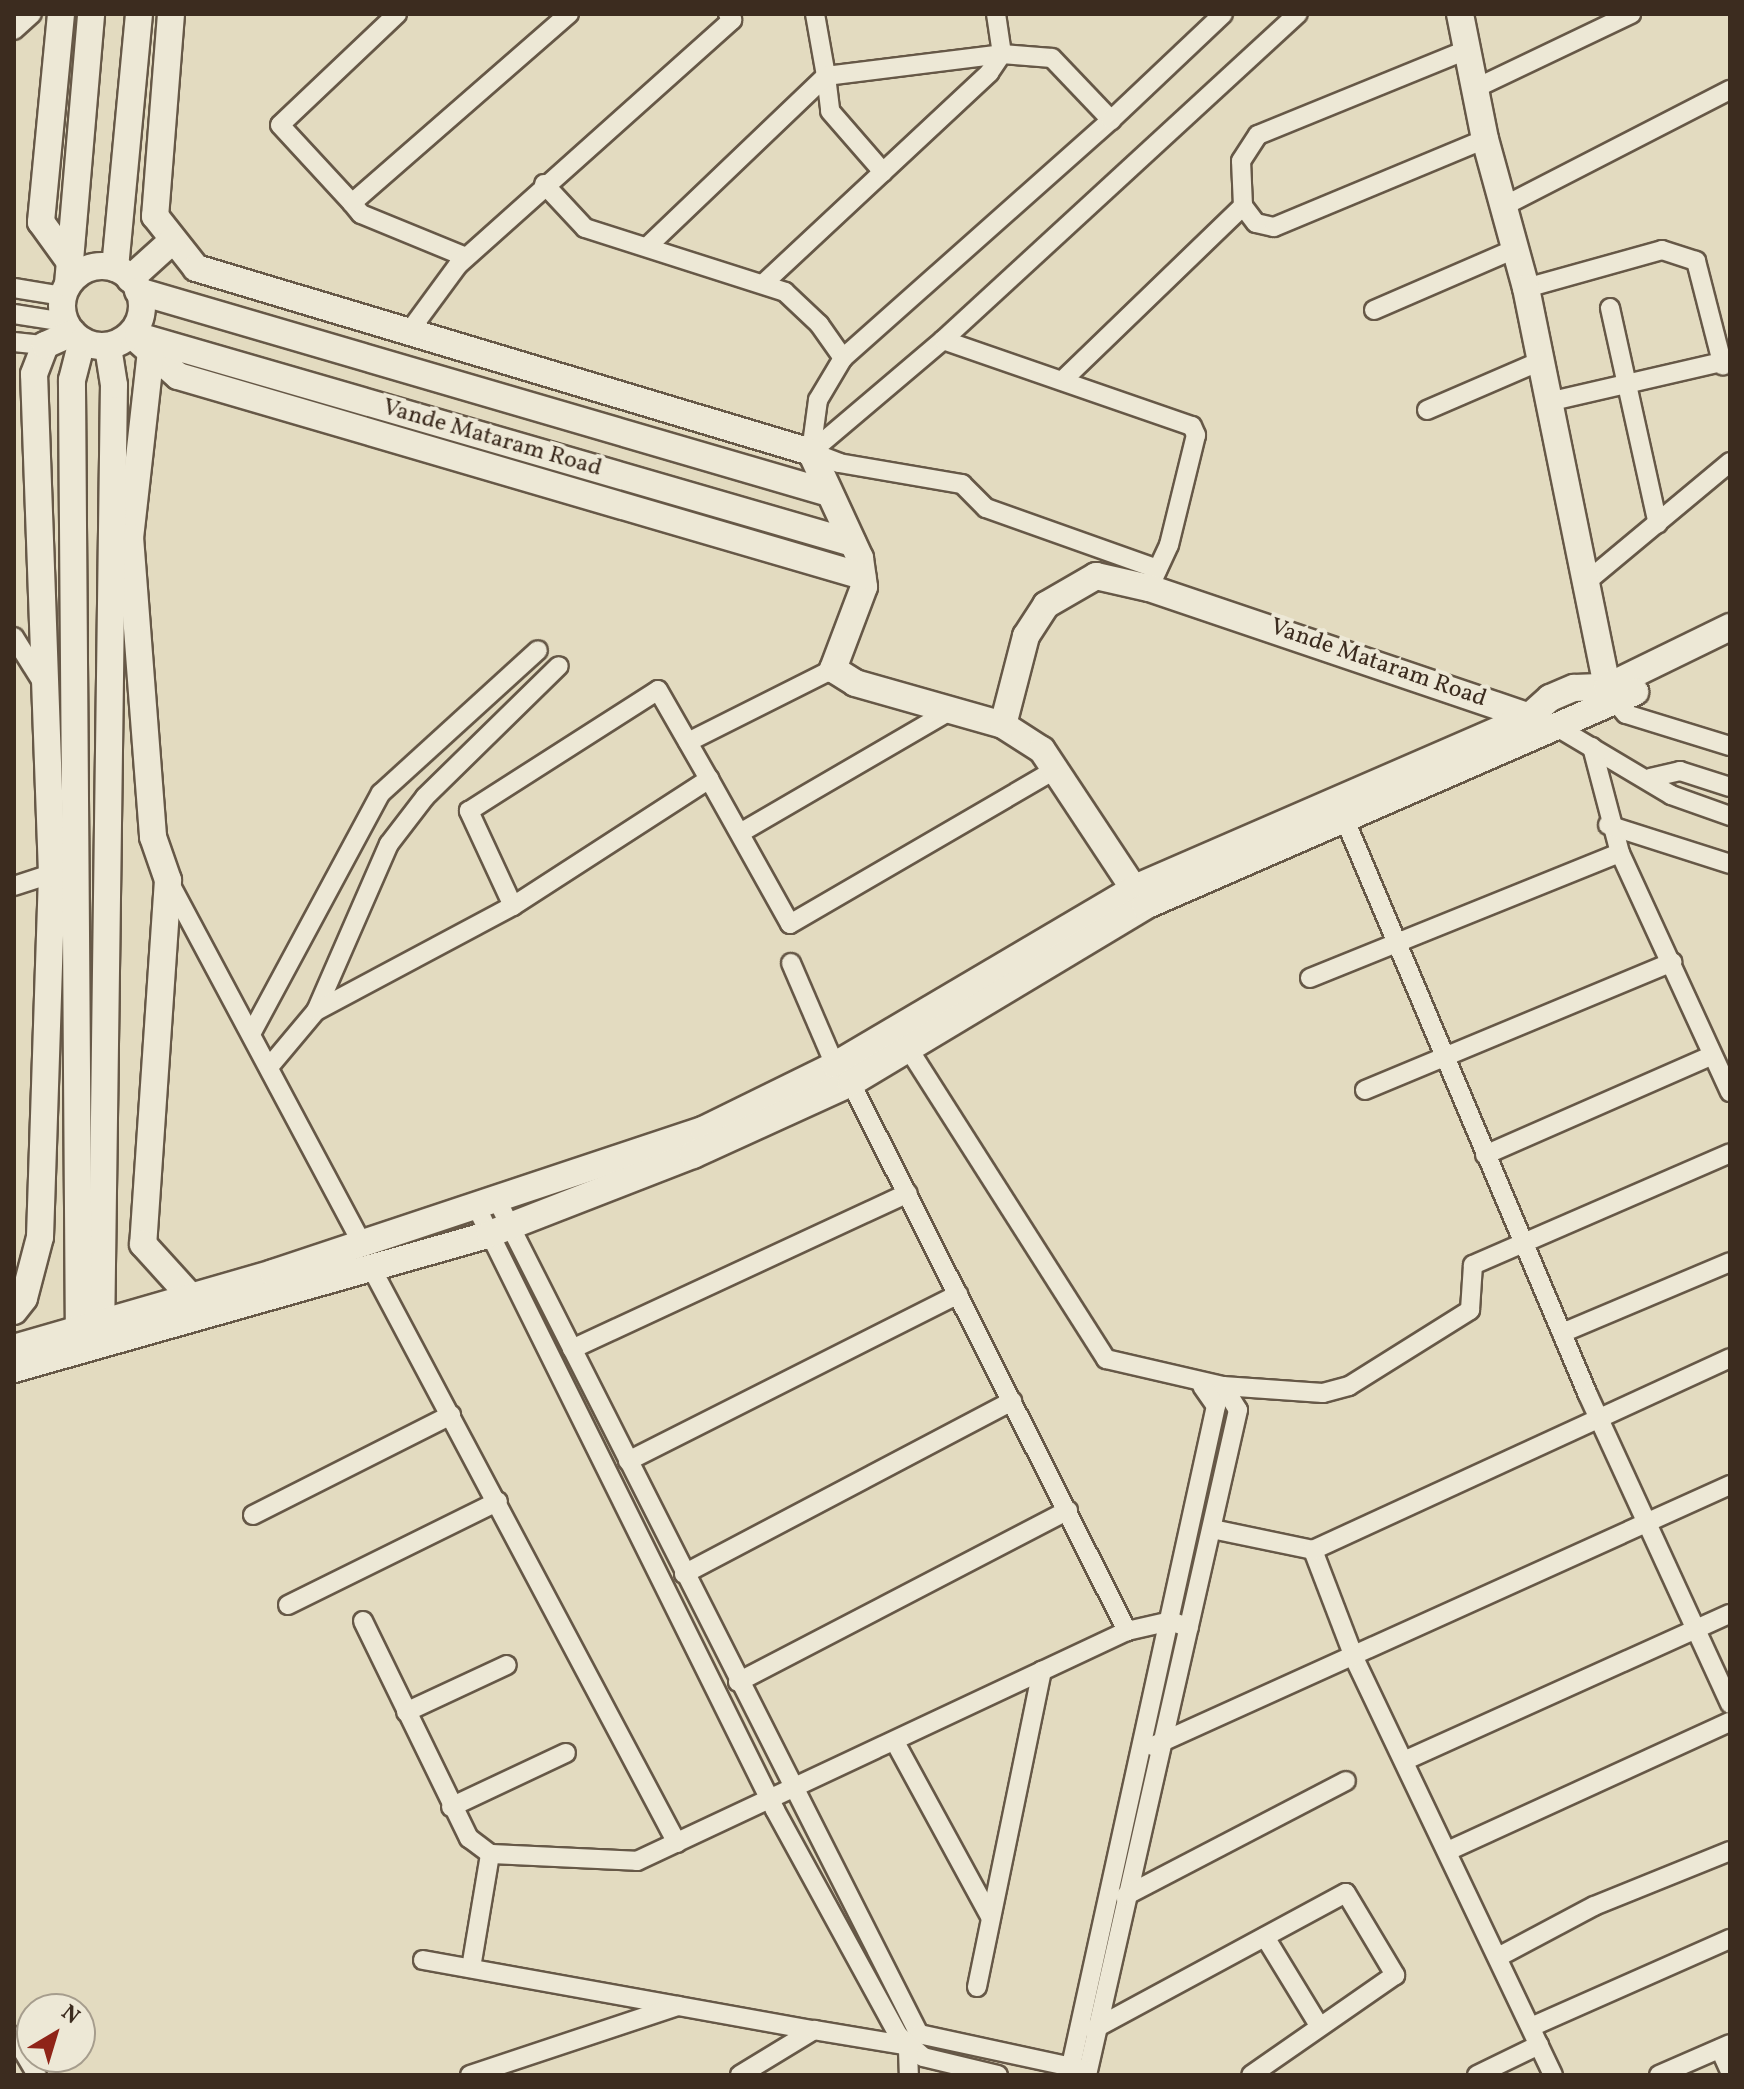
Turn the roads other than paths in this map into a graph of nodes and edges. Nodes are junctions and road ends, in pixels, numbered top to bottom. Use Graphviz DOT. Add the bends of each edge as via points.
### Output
graph roads {
  1 [pos="32,14"];
  2 [pos="61,14"];
  3 [pos="91,14"];
  4 [pos="139,14"];
  5 [pos="171,14"];
  6 [pos="397,14"];
  7 [pos="569,14"];
  8 [pos="728,14"];
  9 [pos="815,14"];
  10 [pos="996,14"];
  11 [pos="1223,14"];
  12 [pos="1298,14"];
  13 [pos="1460,14"];
  14 [pos="1631,14"];
  15 [pos="14,30"];
  16 [pos="1466,50"];
  17 [pos="1002,54"];
  18 [pos="826,76"];
  19 [pos="1476,88"];
  20 [pos="1730,90"];
  21 [pos="1111,120"];
  22 [pos="1485,139"];
  23 [pos="883,172"];
  24 [pos="544,184"];
  25 [pos="352,203"];
  26 [pos="1506,205"];
  27 [pos="1243,206"];
  28 [pos="173,240"];
  29 [pos="649,245"];
  30 [pos="1517,248"];
  31 [pos="466,257"];
  32 [pos="128,279"];
  33 [pos="764,283"];
  34 [pos="14,288"];
  35 [pos="1526,288"];
  36 [pos="1610,308"];
  37 [pos="1374,310"];
  38 [pos="14,314"];
  39 [pos="82,315"];
  40 [pos="411,329"];
  41 [pos="943,340"];
  42 [pos="14,342"];
  43 [pos="45,345"];
  44 [pos="151,351"];
  45 [pos="843,358"];
  46 [pos="1540,361"];
  47 [pos="1726,363"];
  48 [pos="1065,378"];
  49 [pos="1628,385"];
  50 [pos="1548,402"];
  51 [pos="1427,410"];
  52 [pos="811,452"];
  53 [pos="1730,462"];
  54 [pos="829,493"];
  55 [pos="1658,524"];
  56 [pos="853,543"];
  57 [pos="862,576"];
  58 [pos="1153,578"];
  59 [pos="1585,583"];
  60 [pos="1730,627"];
  61 [pos="14,637"];
  62 [pos="1730,646"];
  63 [pos="538,650"];
  64 [pos="559,666"];
  65 [pos="833,669"];
  66 [pos="46,687"];
  67 [pos="1610,695"];
  68 [pos="953,709"];
  69 [pos="1530,716"];
  70 [pos="1003,725"];
  71 [pos="1557,727"];
  72 [pos="688,742"];
  73 [pos="1730,746"];
  74 [pos="1592,747"];
  75 [pos="1055,770"];
  76 [pos="1650,778"];
  77 [pos="709,779"];
  78 [pos="1730,787"];
  79 [pos="1730,816"];
  80 [pos="1345,820"];
  81 [pos="1608,825"];
  82 [pos="740,833"];
  83 [pos="1620,853"];
  84 [pos="1730,864"];
  85 [pos="52,874"];
  86 [pos="168,880"];
  87 [pos="14,886"];
  88 [pos="1140,897"];
  89 [pos="513,906"];
  90 [pos="1394,943"];
  91 [pos="1672,962"];
  92 [pos="791,963"];
  93 [pos="1310,978"];
  94 [pos="316,1011"];
  95 [pos="251,1034"];
  96 [pos="908,1048"];
  97 [pos="1442,1056"];
  98 [pos="1711,1056"];
  99 [pos="269,1067"];
  100 [pos="843,1074"];
  101 [pos="1365,1090"];
  102 [pos="1730,1092"];
  103 [pos="1730,1153"];
  104 [pos="1485,1155"];
  105 [pos="908,1193"];
  106 [pos="488,1205"];
  107 [pos="500,1230"];
  108 [pos="1522,1241"];
  109 [pos="367,1257"];
  110 [pos="1730,1262"];
  111 [pos="958,1294"];
  112 [pos="191,1297"];
  113 [pos="14,1311"];
  114 [pos="1562,1333"];
  115 [pos="90,1336"];
  116 [pos="572,1349"];
  117 [pos="24,1356"];
  118 [pos="1730,1358"];
  119 [pos="1202,1386"];
  120 [pos="1223,1386"];
  121 [pos="1012,1401"];
  122 [pos="451,1415"];
  123 [pos="1600,1421"];
  124 [pos="628,1461"];
  125 [pos="1730,1485"];
  126 [pos="498,1501"];
  127 [pos="1068,1510"];
  128 [pos="253,1515"];
  129 [pos="1644,1523"];
  130 [pos="1212,1529"];
  131 [pos="1313,1550"];
  132 [pos="684,1574"];
  133 [pos="288,1605"];
  134 [pos="1730,1614"];
  135 [pos="363,1621"];
  136 [pos="1171,1621"];
  137 [pos="1189,1628"];
  138 [pos="1696,1629"];
  139 [pos="1127,1631"];
  140 [pos="1354,1657"];
  141 [pos="507,1665"];
  142 [pos="1042,1671"];
  143 [pos="738,1682"];
  144 [pos="1730,1704"];
  145 [pos="406,1712"];
  146 [pos="1730,1722"];
  147 [pos="895,1742"];
  148 [pos="1162,1743"];
  149 [pos="1142,1749"];
  150 [pos="566,1753"];
  151 [pos="1406,1760"];
  152 [pos="1346,1781"];
  153 [pos="793,1790"];
  154 [pos="771,1801"];
  155 [pos="451,1807"];
  156 [pos="677,1843"];
  157 [pos="1450,1850"];
  158 [pos="490,1854"];
  159 [pos="1728,1857"];
  160 [pos="1125,1896"];
  161 [pos="990,1916"];
  162 [pos="1265,1937"];
  163 [pos="1730,1939"];
  164 [pos="1500,1956"];
  165 [pos="423,1960"];
  166 [pos="471,1968"];
  167 [pos="977,1987"];
  168 [pos="681,2006"];
  169 [pos="1320,2027"];
  170 [pos="1531,2027"];
  171 [pos="1094,2029"];
  172 [pos="814,2030"];
  173 [pos="919,2034"];
  174 [pos="14,2036"];
  175 [pos="1539,2045"];
  176 [pos="1725,2047"];
  177 [pos="908,2050"];
  178 [pos="1730,2071"];
  179 [pos="1078,2072"];
  180 [pos="37,2075"];
  181 [pos="470,2075"];
  182 [pos="740,2075"];
  183 [pos="909,2075"];
  184 [pos="998,2075"];
  185 [pos="1251,2075"];
  186 [pos="1477,2075"];
  187 [pos="1553,2075"];
  188 [pos="1659,2075"];
  1 -- 15 [label="street"];
  2 -- 39 [label="street" via="41,222"];
  3 -- 39 [label="street"];
  4 -- 32 [label="street"];
  5 -- 28 [label="street" via="155,216"];
  6 -- 25 [label="street" via="280,125"];
  7 -- 25 [label="street"];
  8 -- 24 [label="street" via="732,20"];
  9 -- 18 [label="street"];
  10 -- 17 [label="street"];
  11 -- 21 [label="street"];
  12 -- 41 [label="street"];
  13 -- 16 [label="street"];
  14 -- 19 [label="street"];
  16 -- 19 [label="street"];
  16 -- 27 [label="street" via="1258,135 1241,161"];
  17 -- 18 [label="street"];
  17 -- 21 [label="street" via="1052,58"];
  17 -- 23 [label="street"];
  18 -- 23 [label="street" via="830,111"];
  18 -- 29 [label="street"];
  19 -- 22 [label="street"];
  20 -- 26 [label="street"];
  21 -- 45 [label="street"];
  22 -- 26 [label="street"];
  22 -- 27 [label="street" via="1274,227 1256,223"];
  23 -- 33 [label="street"];
  24 -- 29 [label="street" via="585,228"];
  24 -- 31 [label="street"];
  25 -- 31 [label="street" via="361,214"];
  26 -- 30 [label="street"];
  27 -- 48 [label="street"];
  28 -- 32 [label="street"];
  28 -- 40 [label="street" via="196,268"];
  29 -- 33 [label="street"];
  30 -- 35 [label="street"];
  30 -- 37 [label="street"];
  31 -- 40 [label="street"];
  32 -- 39 [label="street" via="89,268"];
  32 -- 39 [label="street" via="142,310"];
  32 -- 54 [label="street, Vande Mataram Road"];
  33 -- 45 [label="street" via="785,292"];
  34 -- 39 [label="street"];
  35 -- 46 [label="street"];
  35 -- 47 [label="street" via="1662,250 1696,261"];
  36 -- 49 [label="street"];
  38 -- 39 [label="street"];
  39 -- 43 [label="street"];
  39 -- 44 [label="street"];
  39 -- 56 [label="street, Vande Mataram Road"];
  39 -- 115 [label="street" via="72,380"];
  39 -- 115 [label="street" via="114,385"];
  40 -- 52 [label="street"];
  41 -- 48 [label="street"];
  41 -- 52 [label="street"];
  42 -- 43 [label="street"];
  43 -- 66 [label="street" via="34,374"];
  44 -- 57 [label="street" via="178,376"];
  44 -- 86 [label="street" via="130,537 153,837"];
  45 -- 52 [label="street" via="818,400"];
  46 -- 50 [label="street"];
  46 -- 51 [label="street"];
  47 -- 49 [label="street"];
  48 -- 58 [label="street" via="1192,426 1196,435 1172,532"];
  49 -- 50 [label="street"];
  49 -- 55 [label="street"];
  50 -- 59 [label="street"];
  52 -- 54 [label="street"];
  52 -- 58 [label="street" via="839,463 962,484 986,508"];
  53 -- 55 [label="street"];
  54 -- 56 [label="street"];
  55 -- 59 [label="street"];
  56 -- 57 [label="street"];
  57 -- 65 [label="street"];
  58 -- 69 [label="street, Vande Mataram Road"];
  58 -- 70 [label="street, Vande Mataram Road" via="1096,576 1046,605 1026,636"];
  59 -- 67 [label="street"];
  60 -- 67 [label="street"];
  61 -- 66 [label="street"];
  62 -- 67 [label="street"];
  63 -- 95 [label="street" via="381,793"];
  64 -- 94 [label="street" via="425,797 389,844"];
  65 -- 68 [label="street" via="855,683"];
  65 -- 72 [label="street"];
  66 -- 85 [label="street"];
  67 -- 69 [label="street" via="1574,688"];
  67 -- 71 [label="street"];
  67 -- 73 [label="street" via="1626,714"];
  68 -- 70 [label="street"];
  68 -- 82 [label="street"];
  69 -- 71 [label="street, Vande Mataram Road"];
  69 -- 88 [label="street"];
  70 -- 75 [label="street" via="1042,750"];
  71 -- 74 [label="street, Vande Mataram Road"];
  71 -- 80 [label="street"];
  72 -- 77 [label="street"];
  72 -- 89 [label="street" via="658,690 469,811"];
  74 -- 76 [label="street, Vande Mataram Road"];
  74 -- 81 [label="street"];
  75 -- 82 [label="street" via="790,924"];
  75 -- 88 [label="street"];
  76 -- 78 [label="street" via="1680,771"];
  76 -- 79 [label="street, Vande Mataram Road" via="1671,795"];
  77 -- 82 [label="street"];
  77 -- 89 [label="street"];
  80 -- 88 [label="street"];
  80 -- 90 [label="street"];
  81 -- 83 [label="street"];
  81 -- 84 [label="street"];
  83 -- 90 [label="street"];
  83 -- 91 [label="street"];
  85 -- 87 [label="street"];
  85 -- 113 [label="street" via="40,1237 24,1298"];
  86 -- 95 [label="street"];
  86 -- 112 [label="street" via="143,1244"];
  88 -- 96 [label="street"];
  88 -- 100 [label="street"];
  89 -- 94 [label="street"];
  90 -- 93 [label="street"];
  90 -- 97 [label="street"];
  91 -- 97 [label="street"];
  91 -- 98 [label="street"];
  92 -- 100 [label="street"];
  94 -- 99 [label="street"];
  95 -- 99 [label="street"];
  96 -- 100 [label="street"];
  96 -- 119 [label="street" via="1106,1359"];
  97 -- 101 [label="street"];
  97 -- 104 [label="street"];
  98 -- 102 [label="street"];
  98 -- 104 [label="street"];
  99 -- 109 [label="street"];
  100 -- 105 [label="street"];
  100 -- 106 [label="street" via="703,1130"];
  100 -- 107 [label="street" via="693,1155"];
  103 -- 108 [label="street"];
  104 -- 108 [label="street"];
  105 -- 111 [label="street"];
  105 -- 116 [label="street"];
  106 -- 107 [label="street"];
  106 -- 109 [label="street"];
  107 -- 109 [label="street"];
  107 -- 116 [label="street"];
  107 -- 154 [label="street"];
  108 -- 114 [label="street"];
  108 -- 120 [label="street" via="1469,1270 1475,1295 1470,1310 1349,1386 1323,1393"];
  109 -- 112 [label="street"];
  109 -- 115 [label="street"];
  109 -- 122 [label="street"];
  110 -- 114 [label="street"];
  111 -- 121 [label="street"];
  111 -- 124 [label="street"];
  112 -- 115 [label="street"];
  114 -- 123 [label="street"];
  115 -- 117 [label="street"];
  116 -- 124 [label="street"];
  118 -- 123 [label="street"];
  119 -- 120 [label="street"];
  119 -- 136 [label="street" via="1216,1406"];
  120 -- 130 [label="street" via="1238,1410"];
  121 -- 127 [label="street"];
  121 -- 132 [label="street"];
  122 -- 126 [label="street"];
  122 -- 128 [label="street"];
  123 -- 129 [label="street"];
  123 -- 131 [label="street"];
  124 -- 132 [label="street"];
  125 -- 129 [label="street"];
  126 -- 133 [label="street"];
  126 -- 156 [label="street"];
  127 -- 139 [label="street"];
  127 -- 143 [label="street"];
  129 -- 138 [label="street"];
  129 -- 140 [label="street"];
  130 -- 131 [label="street"];
  130 -- 137 [label="street"];
  131 -- 140 [label="street"];
  132 -- 143 [label="street"];
  134 -- 138 [label="street"];
  135 -- 145 [label="street"];
  136 -- 137 [label="street"];
  136 -- 139 [label="street"];
  136 -- 149 [label="street"];
  137 -- 148 [label="street"];
  138 -- 144 [label="street"];
  138 -- 151 [label="street"];
  139 -- 142 [label="street"];
  140 -- 148 [label="street"];
  140 -- 151 [label="street"];
  141 -- 145 [label="street"];
  142 -- 147 [label="street"];
  142 -- 161 [label="street"];
  143 -- 153 [label="street"];
  145 -- 155 [label="street"];
  146 -- 157 [label="street"];
  147 -- 153 [label="street"];
  147 -- 161 [label="street"];
  148 -- 149 [label="street"];
  148 -- 160 [label="street"];
  149 -- 179 [label="street"];
  150 -- 155 [label="street"];
  151 -- 157 [label="street"];
  152 -- 160 [label="street"];
  153 -- 154 [label="street"];
  153 -- 173 [label="street"];
  154 -- 156 [label="street"];
  154 -- 177 [label="street"];
  155 -- 158 [label="street" via="469,1838"];
  156 -- 158 [label="street" via="637,1861"];
  157 -- 164 [label="street"];
  158 -- 166 [label="street"];
  159 -- 164 [label="street" via="1594,1906"];
  160 -- 171 [label="street"];
  161 -- 167 [label="street"];
  162 -- 169 [label="street"];
  162 -- 169 [label="street" via="1346,1893 1395,1975"];
  162 -- 171 [label="street"];
  163 -- 170 [label="street"];
  164 -- 170 [label="street"];
  165 -- 166 [label="street"];
  166 -- 168 [label="street"];
  168 -- 172 [label="street"];
  168 -- 181 [label="street"];
  169 -- 185 [label="street"];
  170 -- 175 [label="street"];
  171 -- 179 [label="street"];
  172 -- 177 [label="street"];
  172 -- 182 [label="street"];
  173 -- 177 [label="street"];
  173 -- 179 [label="street"];
  174 -- 180 [label="street"];
  175 -- 186 [label="street"];
  175 -- 187 [label="street"];
  176 -- 178 [label="street"];
  176 -- 188 [label="street"];
  177 -- 183 [label="street"];
  177 -- 184 [label="street"];
}
